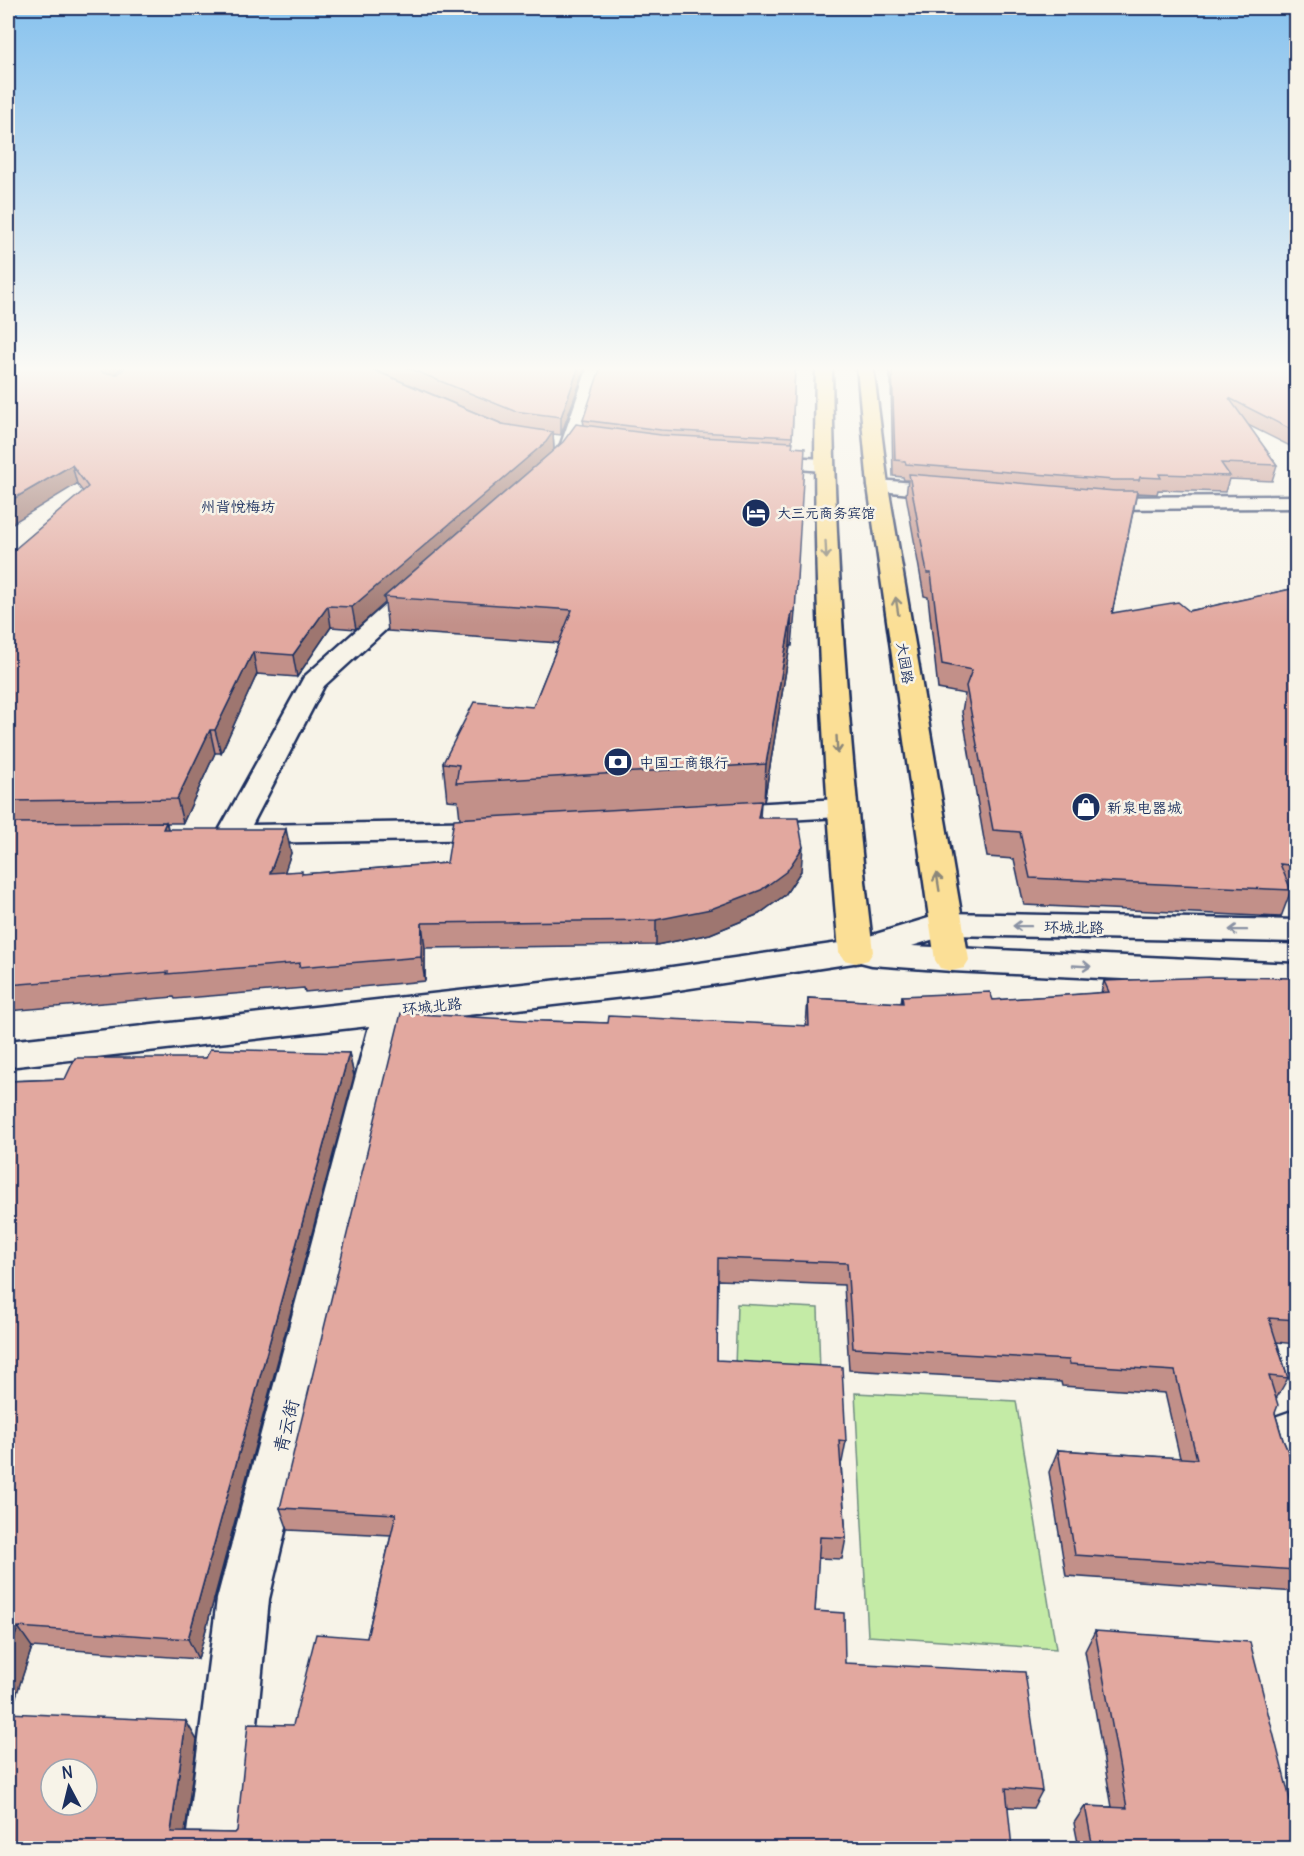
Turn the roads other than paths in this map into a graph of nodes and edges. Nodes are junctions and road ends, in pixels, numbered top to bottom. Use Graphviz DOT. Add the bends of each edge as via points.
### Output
graph roads {
  1 [pos="573,453"];
  2 [pos="822,453"];
  3 [pos="874,453"];
  4 [pos="742,460"];
  5 [pos="822,465"];
  6 [pos="539,481"];
  7 [pos="878,486"];
  8 [pos="971,493"];
  9 [pos="1064,501"];
  10 [pos="1296,502"];
  11 [pos="435,573"];
  12 [pos="840,808"];
  13 [pos="686,818"];
  14 [pos="520,828"];
  15 [pos="945,924"];
  16 [pos="1296,932"];
  17 [pos="855,952"];
  18 [pos="952,960"];
  19 [pos="1296,976"];
  20 [pos="391,1010"];
  21 [pos="8,1053"];
  22 [pos="214,1848"];
  1 -- 6 [label="street"];
  2 -- 5 [label="main road"];
  3 -- 7 [label="main road, 大园路"];
  4 -- 5 [label="street"];
  5 -- 12 [label="main road, one-way"];
  7 -- 8 [label="street"];
  15 -- 7 [label="main road, 大园路, one-way"];
  9 -- 10 [label="street" via="1110,505"];
  11 -- 14 [label="street" via="313,682 220,834"];
  12 -- 13 [label="street"];
  12 -- 17 [label="main road"];
  16 -- 15 [label="street, 环城北路, one-way"];
  15 -- 17 [label="street, 环城北路"];
  15 -- 18 [label="main road, 大园路"];
  17 -- 18 [label="street, 环城北路"];
  17 -- 20 [label="street, 环城北路" via="658,981"];
  18 -- 19 [label="street, 环城北路, one-way"];
  20 -- 21 [label="street, 环城北路"];
  20 -- 22 [label="street, 青云街" via="243,1599"];
}
